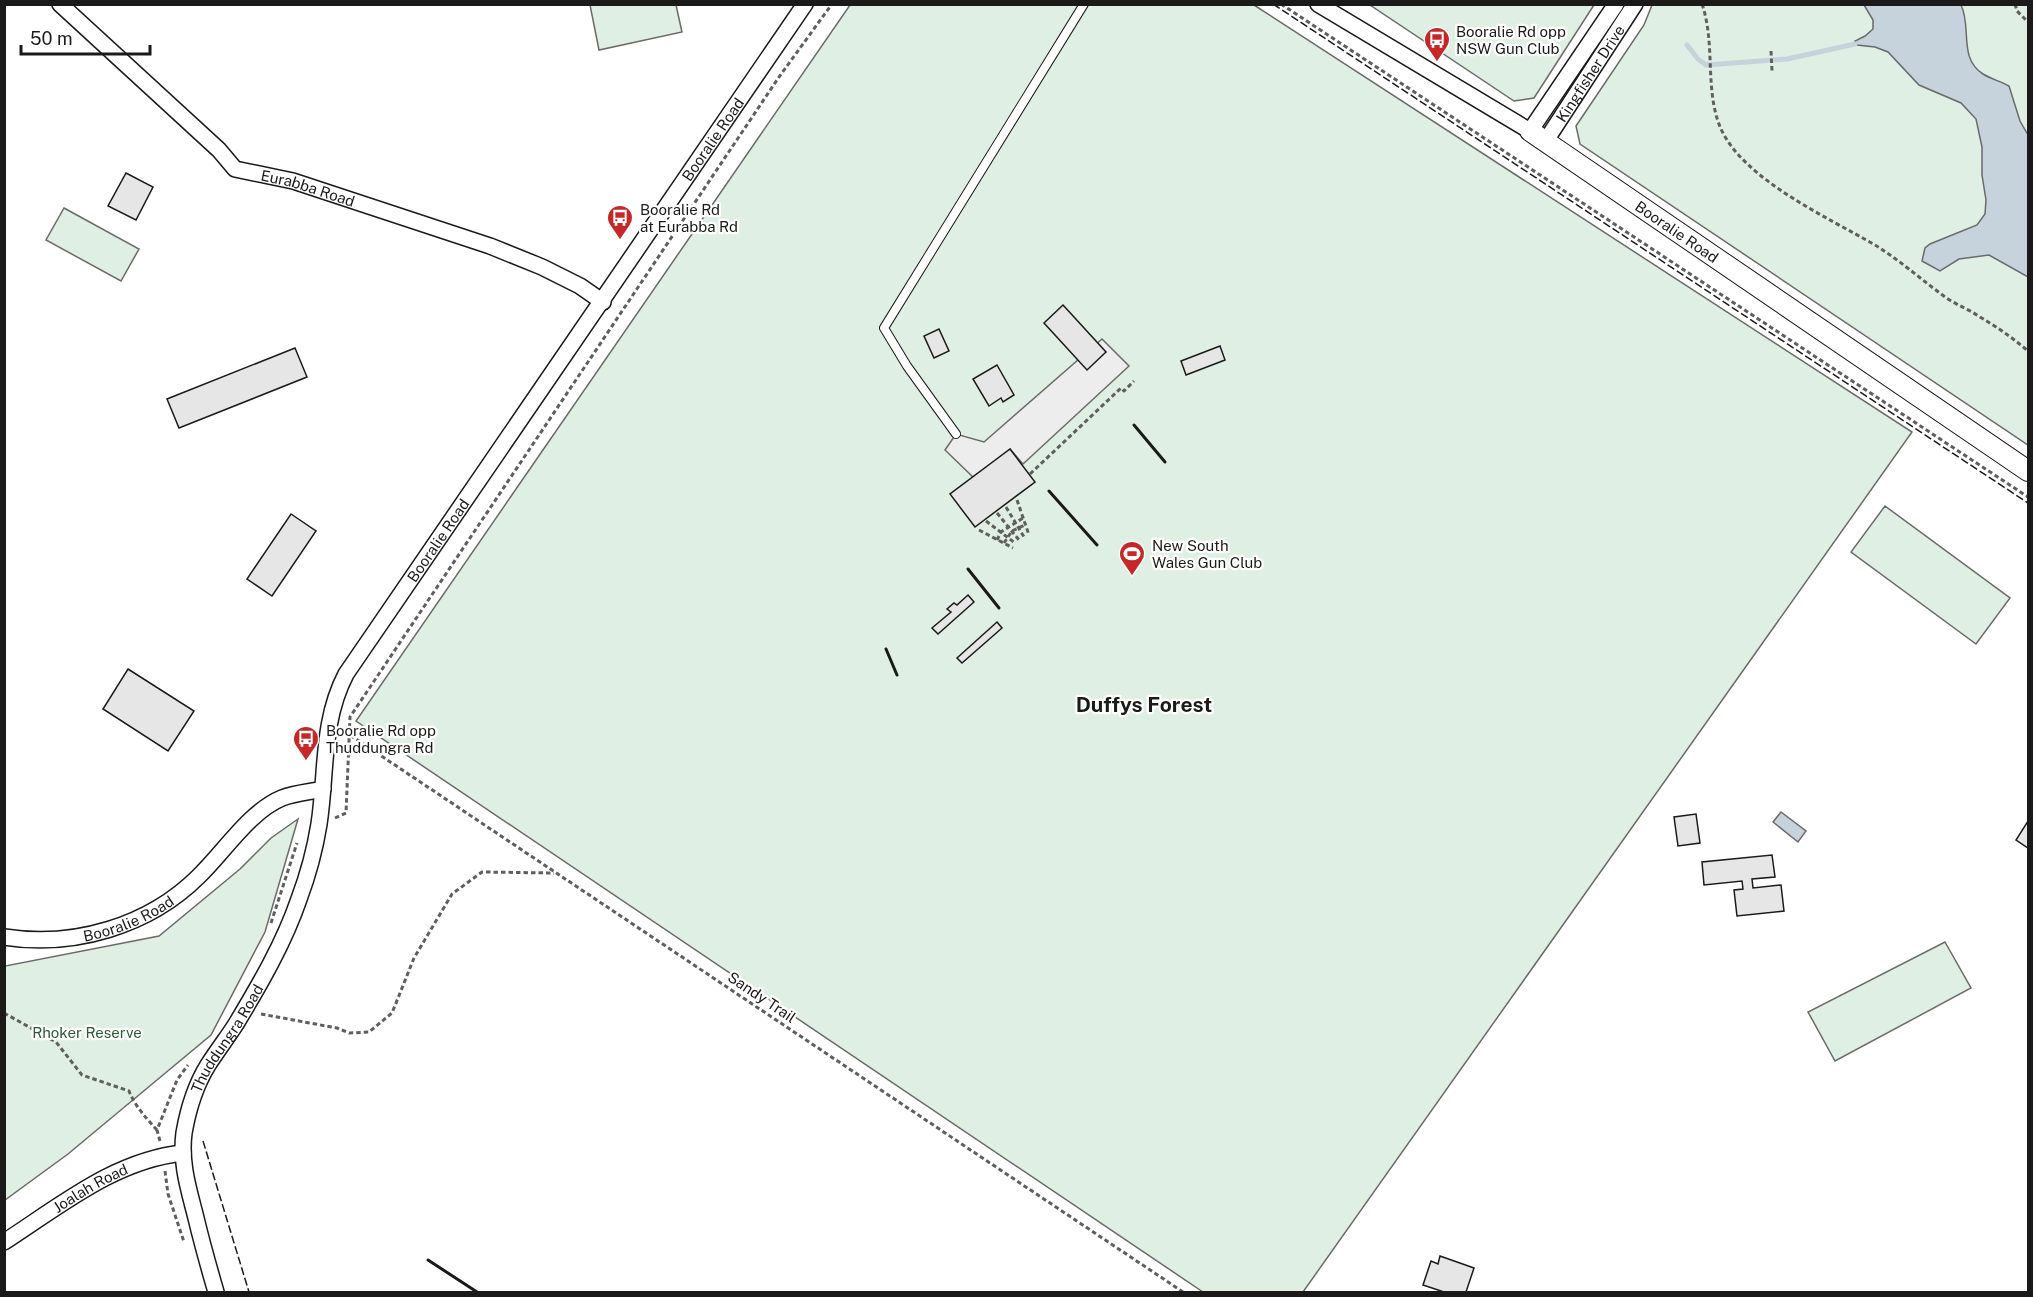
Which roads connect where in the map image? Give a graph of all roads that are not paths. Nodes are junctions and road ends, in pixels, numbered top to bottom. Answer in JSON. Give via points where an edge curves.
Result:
{"nodes":[{"id":1,"x":60,"y":4,"type":"edge"},
{"id":2,"x":805,"y":4,"type":"edge"},
{"id":3,"x":1084,"y":4,"type":"edge"},
{"id":4,"x":1318,"y":4,"type":"edge"},
{"id":5,"x":1617,"y":4,"type":"edge"},
{"id":6,"x":1635,"y":4,"type":"edge"},
{"id":7,"x":1538,"y":136,"type":"junction"},
{"id":8,"x":603,"y":302,"type":"junction"},
{"id":9,"x":956,"y":434,"type":"dead end"},
{"id":10,"x":2028,"y":471,"type":"edge"},
{"id":11,"x":323,"y":789,"type":"junction"},
{"id":12,"x":4,"y":937,"type":"edge"},
{"id":13,"x":183,"y":1153,"type":"junction"},
{"id":14,"x":4,"y":1242,"type":"edge"},
{"id":15,"x":216,"y":1293,"type":"edge"}],
"edges":[{"from":1,"to":8,"type":"street","name":"Eurabba Road","via":[[219,150],[235,170],[293,181],[490,246],[542,267]]},
{"from":2,"to":8,"type":"street","name":"Booralie Road"},
{"from":3,"to":9,"type":"lane","via":[[884,328]]},
{"from":4,"to":7,"type":"street","name":"Booralie Road"},
{"from":5,"to":7,"type":"street","name":"Kingfisher Drive"},
{"from":6,"to":7,"type":"street","name":"Kingfisher Drive"},
{"from":7,"to":10,"type":"street","name":"Booralie Road"},
{"from":8,"to":11,"type":"street","name":"Booralie Road","via":[[346,674],[329,719]]},
{"from":11,"to":12,"type":"street","name":"Booralie Road","via":[[272,803],[185,890],[134,921],[78,938]]},
{"from":11,"to":13,"type":"street","name":"Thuddungra Road","via":[[314,848],[291,922],[261,982],[197,1086]]},
{"from":13,"to":14,"type":"street","name":"Joalah Road","via":[[164,1155],[113,1173]]},
{"from":13,"to":15,"type":"street","name":"Thuddungra Road","via":[[189,1193]]}]}
